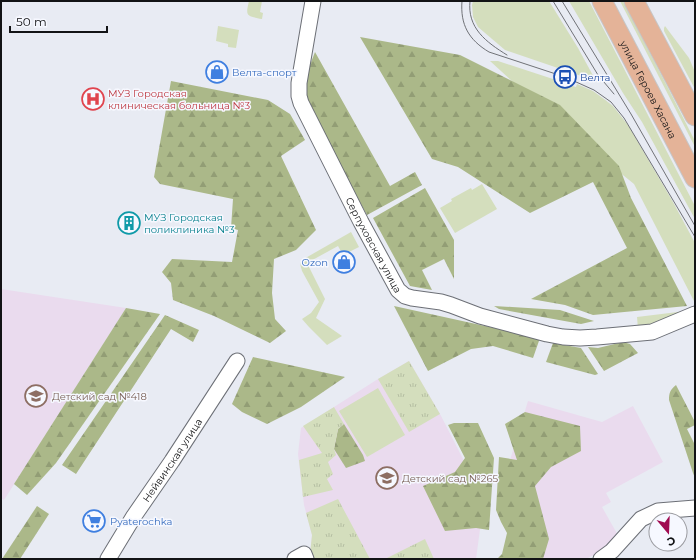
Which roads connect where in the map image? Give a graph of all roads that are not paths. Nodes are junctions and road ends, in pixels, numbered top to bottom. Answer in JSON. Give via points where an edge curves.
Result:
{"nodes":[{"id":1,"x":313,"y":1,"type":"edge"},
{"id":2,"x":602,"y":1,"type":"edge"},
{"id":3,"x":634,"y":1,"type":"edge"},
{"id":4,"x":695,"y":116,"type":"edge"},
{"id":5,"x":695,"y":178,"type":"edge"},
{"id":6,"x":695,"y":314,"type":"edge"},
{"id":7,"x":237,"y":361,"type":"dead end"},
{"id":8,"x":695,"y":508,"type":"edge"},
{"id":9,"x":108,"y":559,"type":"edge"},
{"id":10,"x":295,"y":559,"type":"edge"},
{"id":11,"x":306,"y":559,"type":"edge"},
{"id":12,"x":601,"y":559,"type":"edge"}],
"edges":[{"from":1,"to":6,"type":"street","name":"Серпуховская улица","via":[[299,83],[300,103],[401,293],[563,337],[652,332]]},
{"from":2,"to":5,"type":"main road","name":"улица Героев Хасана"},
{"from":3,"to":4,"type":"main road"},
{"from":7,"to":9,"type":"street","name":"Нейвинская улица"},
{"from":8,"to":12,"type":"street","via":[[658,511],[641,519],[612,551]]},
{"from":10,"to":11,"type":"street","via":[[304,554]]}]}
